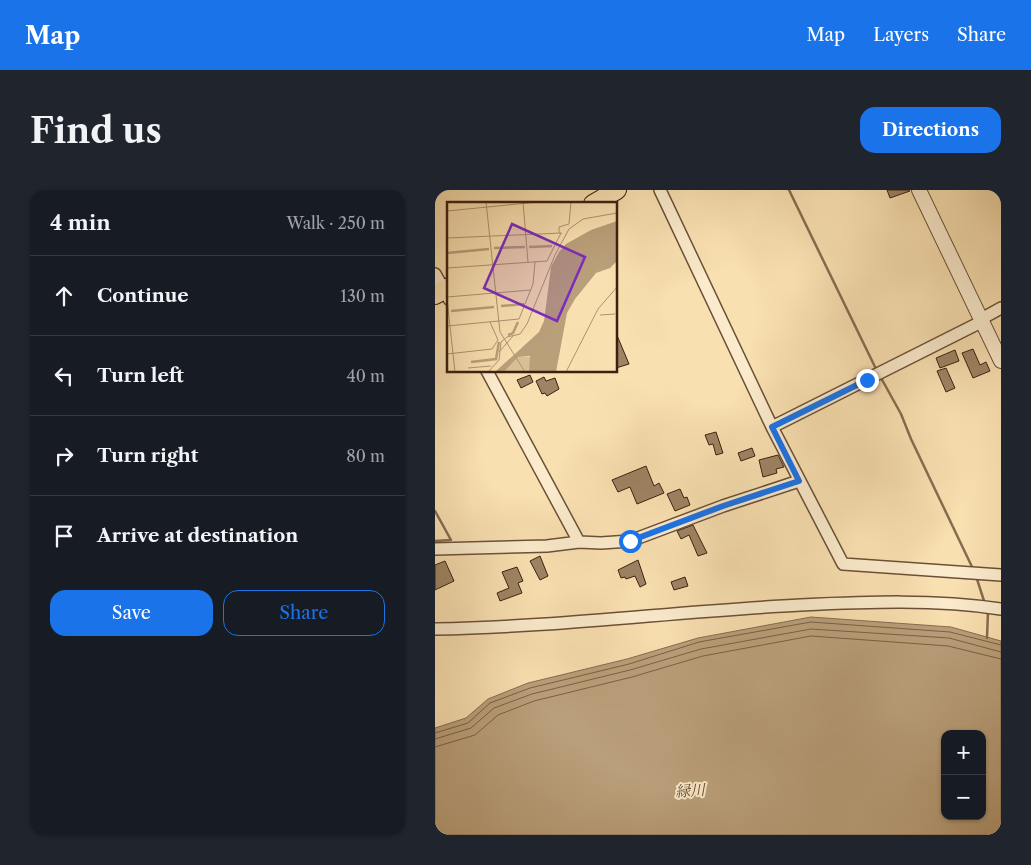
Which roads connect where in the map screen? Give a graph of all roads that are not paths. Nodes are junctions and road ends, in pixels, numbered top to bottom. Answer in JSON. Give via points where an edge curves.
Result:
{"nodes":[{"id":1,"x":617,"y":190,"type":"edge"},
{"id":2,"x":660,"y":190,"type":"edge"},
{"id":3,"x":919,"y":190,"type":"edge"},
{"id":4,"x":596,"y":202,"type":"edge"},
{"id":5,"x":1001,"y":308,"type":"edge"},
{"id":6,"x":981,"y":322,"type":"junction"},
{"id":7,"x":1001,"y":361,"type":"edge"},
{"id":8,"x":488,"y":372,"type":"edge"},
{"id":9,"x":772,"y":427,"type":"junction"},
{"id":10,"x":799,"y":481,"type":"junction"},
{"id":11,"x":579,"y":542,"type":"junction"},
{"id":12,"x":435,"y":549,"type":"edge"},
{"id":13,"x":1001,"y":575,"type":"edge"},
{"id":14,"x":1001,"y":609,"type":"edge"},
{"id":15,"x":435,"y":629,"type":"edge"}],
"edges":[{"from":1,"to":4,"type":"highway"},
{"from":2,"to":9,"type":"street"},
{"from":3,"to":6,"type":"street"},
{"from":5,"to":6,"type":"street"},
{"from":6,"to":7,"type":"street"},
{"from":6,"to":9,"type":"street"},
{"from":8,"to":11,"type":"street"},
{"from":9,"to":10,"type":"street"},
{"from":10,"to":11,"type":"street","via":[[630,541]]},
{"from":10,"to":13,"type":"street","via":[[843,564]]},
{"from":11,"to":12,"type":"street"},
{"from":14,"to":15,"type":"street","via":[[958,604],[854,602]]}]}
